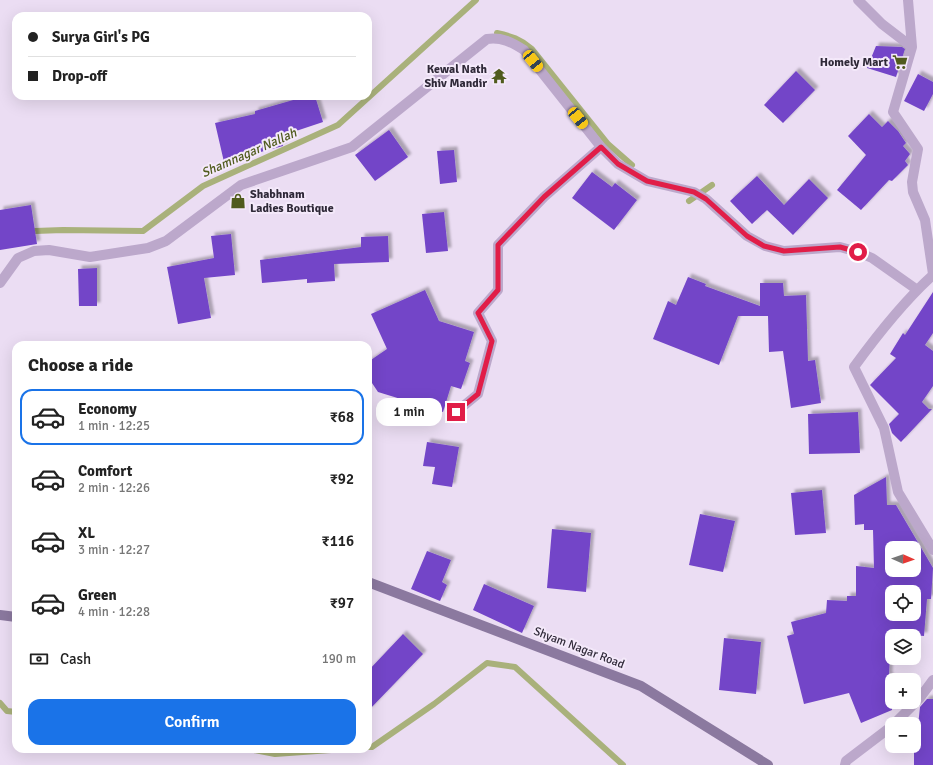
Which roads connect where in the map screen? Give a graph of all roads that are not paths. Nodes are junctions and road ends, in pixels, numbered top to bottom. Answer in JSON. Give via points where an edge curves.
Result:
{"nodes":[{"id":1,"x":858,"y":0,"type":"edge"},
{"id":2,"x":908,"y":0,"type":"edge"},
{"id":3,"x":912,"y":47,"type":"junction"},
{"id":4,"x":601,"y":147,"type":"junction"},
{"id":5,"x":933,"y":274,"type":"edge"},
{"id":6,"x":0,"y":283,"type":"edge"},
{"id":7,"x":916,"y":290,"type":"junction"},
{"id":8,"x":456,"y":412,"type":"dead end"},
{"id":9,"x":933,"y":550,"type":"edge"},
{"id":10,"x":372,"y":584,"type":"edge"},
{"id":11,"x":0,"y":615,"type":"edge"},
{"id":12,"x":12,"y":616,"type":"edge"},
{"id":13,"x":933,"y":680,"type":"edge"},
{"id":14,"x":901,"y":717,"type":"edge"},
{"id":15,"x":885,"y":731,"type":"edge"},
{"id":16,"x":768,"y":765,"type":"edge"},
{"id":17,"x":845,"y":765,"type":"edge"}],
"edges":[{"from":1,"to":3,"type":"street","via":[[882,24]]},
{"from":2,"to":3,"type":"street"},
{"from":3,"to":5,"type":"street","via":[[893,112],[918,149],[912,182],[913,192],[925,220]]},
{"from":4,"to":6,"type":"street","via":[[524,50],[499,38],[487,39],[352,147],[241,185],[166,241],[148,248],[90,257],[49,250],[34,251],[18,258]]},
{"from":4,"to":7,"type":"street","via":[[618,164],[647,181],[694,192],[706,199],[747,236],[764,246],[784,251],[840,247],[858,252],[872,258]]},
{"from":4,"to":8,"type":"street","via":[[544,197],[498,245],[498,290],[478,313],[492,341],[478,394]]},
{"from":5,"to":7,"type":"street"},
{"from":7,"to":9,"type":"street","via":[[854,367],[884,428],[898,492]]},
{"from":10,"to":16,"type":"street","name":"Shyam Nagar Road","via":[[641,686]]},
{"from":11,"to":12,"type":"street"},
{"from":13,"to":14,"type":"street"},
{"from":15,"to":17,"type":"street","via":[[846,761]]}]}
